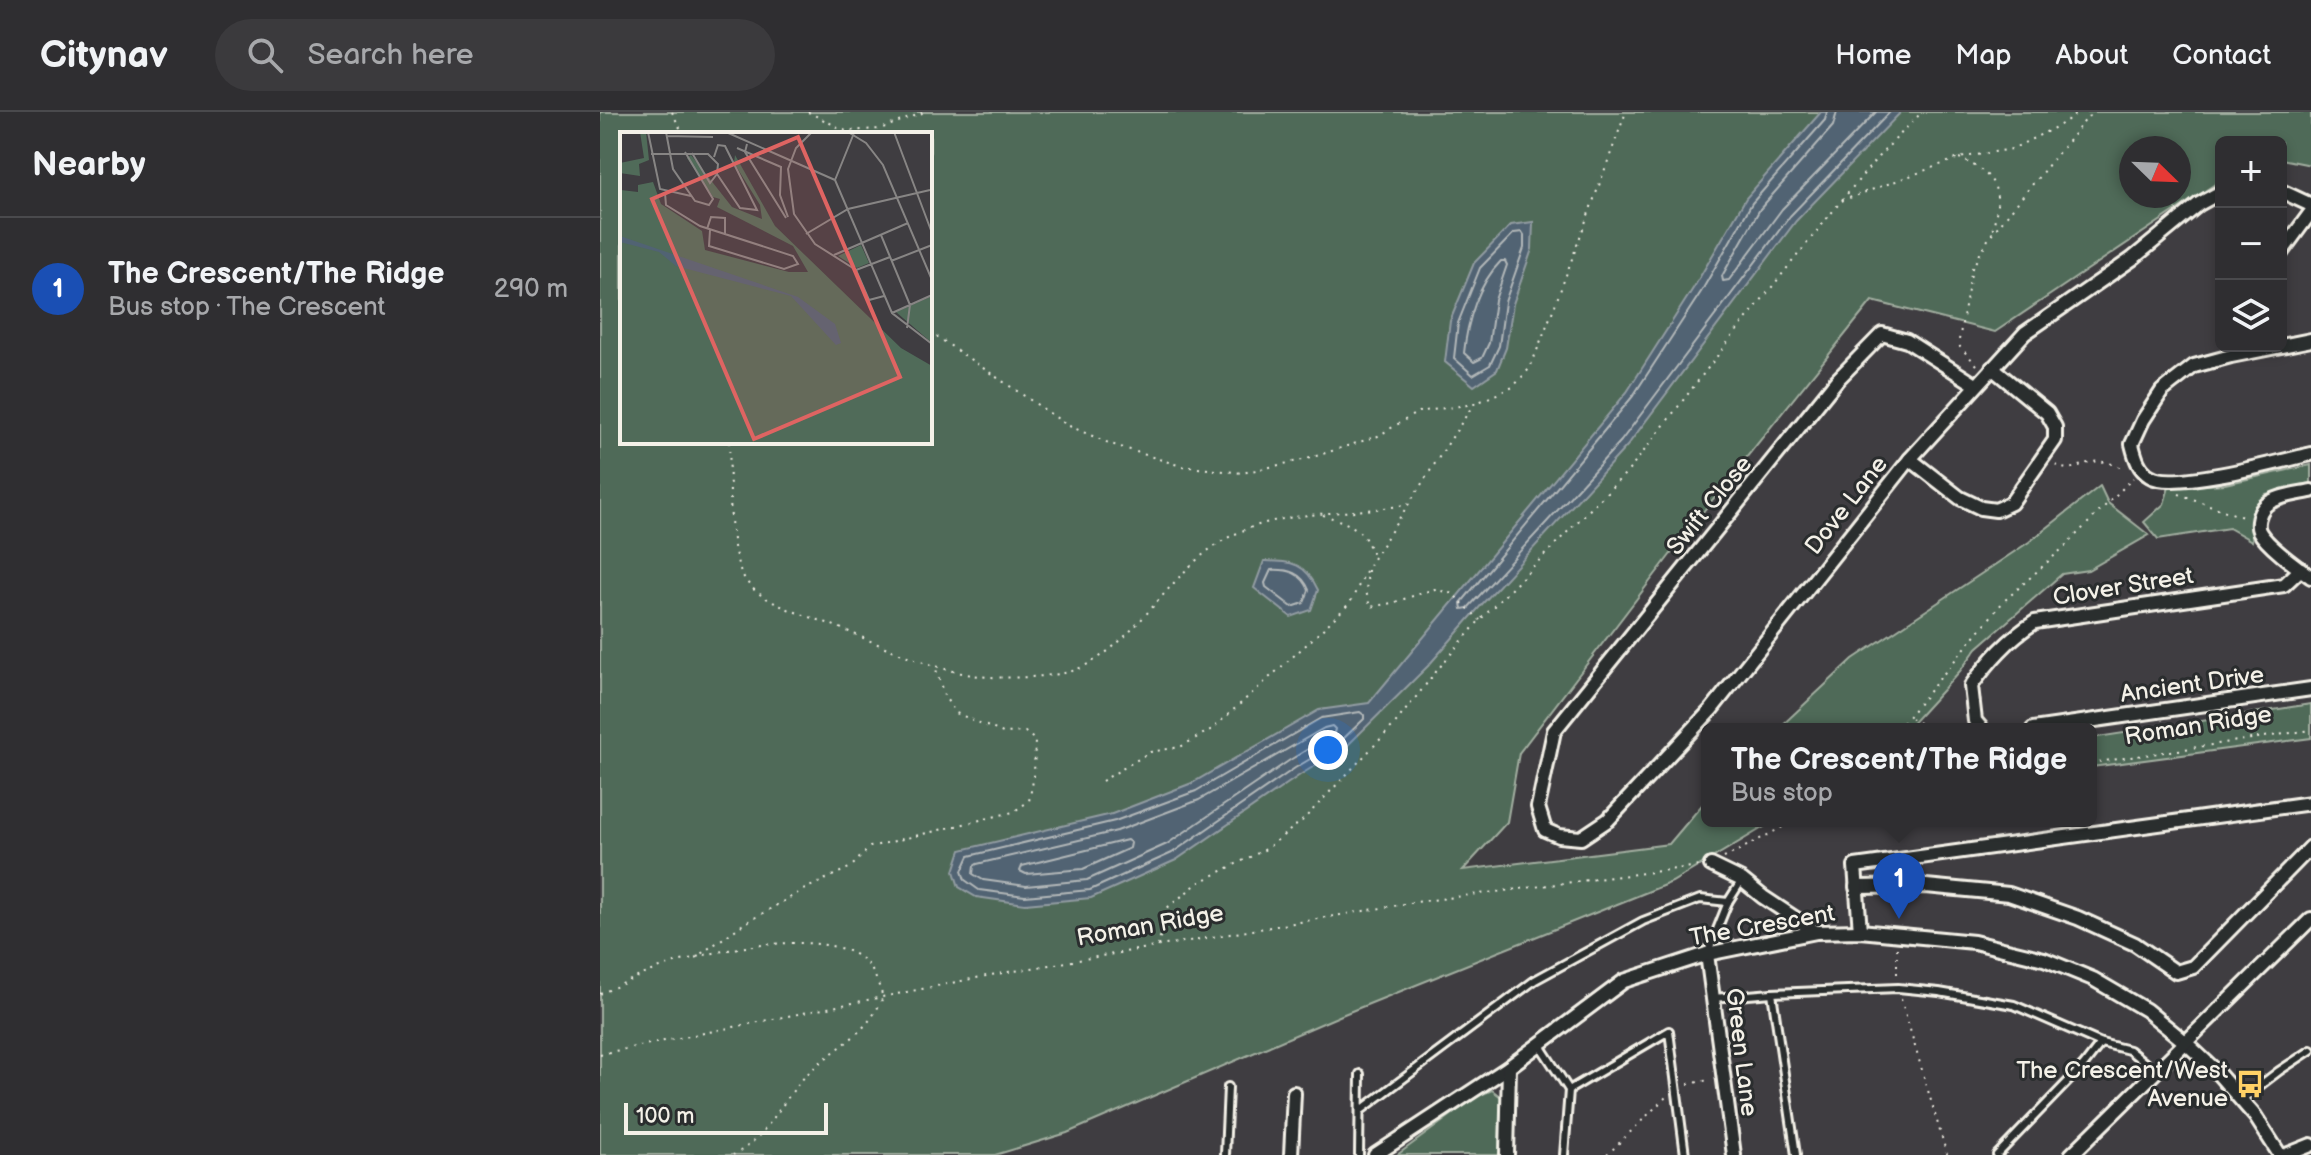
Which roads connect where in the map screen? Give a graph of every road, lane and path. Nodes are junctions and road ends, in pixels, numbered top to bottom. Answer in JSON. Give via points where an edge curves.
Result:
{"nodes":[{"id":1,"x":672,"y":112,"type":"edge"},
{"id":2,"x":808,"y":112,"type":"edge"},
{"id":3,"x":925,"y":112,"type":"edge"},
{"id":4,"x":1626,"y":112,"type":"edge"},
{"id":5,"x":1922,"y":112,"type":"edge"},
{"id":6,"x":2079,"y":112,"type":"edge"},
{"id":7,"x":2092,"y":112,"type":"edge"},
{"id":8,"x":682,"y":132,"type":"edge"},
{"id":9,"x":1959,"y":158,"type":"junction"},
{"id":10,"x":2287,"y":194,"type":"edge"},
{"id":11,"x":2215,"y":195,"type":"edge"},
{"id":12,"x":1841,"y":201,"type":"junction"},
{"id":13,"x":2311,"y":205,"type":"edge"},
{"id":14,"x":2311,"y":212,"type":"edge"},
{"id":15,"x":1990,"y":236,"type":"junction"},
{"id":16,"x":2287,"y":245,"type":"edge"},
{"id":17,"x":932,"y":333,"type":"edge"},
{"id":18,"x":2311,"y":340,"type":"edge"},
{"id":19,"x":2287,"y":343,"type":"edge"},
{"id":20,"x":2229,"y":352,"type":"edge"},
{"id":21,"x":1990,"y":371,"type":"junction"},
{"id":22,"x":1976,"y":385,"type":"junction"},
{"id":23,"x":1474,"y":404,"type":"junction"},
{"id":24,"x":729,"y":444,"type":"edge"},
{"id":25,"x":2311,"y":454,"type":"edge"},
{"id":26,"x":1910,"y":459,"type":"junction"},
{"id":27,"x":2109,"y":462,"type":"dead end"},
{"id":28,"x":2063,"y":470,"type":"dead end"},
{"id":29,"x":2137,"y":474,"type":"dead end"},
{"id":30,"x":2311,"y":491,"type":"edge"},
{"id":31,"x":2179,"y":494,"type":"dead end"},
{"id":32,"x":1409,"y":504,"type":"junction"},
{"id":33,"x":1320,"y":514,"type":"junction"},
{"id":34,"x":2258,"y":520,"type":"junction"},
{"id":35,"x":1374,"y":558,"type":"junction"},
{"id":36,"x":1369,"y":565,"type":"junction"},
{"id":37,"x":2306,"y":573,"type":"edge"},
{"id":38,"x":1480,"y":620,"type":"junction"},
{"id":39,"x":934,"y":665,"type":"junction"},
{"id":40,"x":2311,"y":689,"type":"edge"},
{"id":41,"x":1908,"y":716,"type":"junction"},
{"id":42,"x":1903,"y":723,"type":"edge"},
{"id":43,"x":1920,"y":723,"type":"edge"},
{"id":44,"x":1977,"y":723,"type":"edge"},
{"id":45,"x":2075,"y":723,"type":"edge"},
{"id":46,"x":2311,"y":730,"type":"edge"},
{"id":47,"x":2097,"y":762,"type":"edge"},
{"id":48,"x":1102,"y":781,"type":"dead end"},
{"id":49,"x":2311,"y":803,"type":"edge"},
{"id":50,"x":1538,"y":807,"type":"joint"},
{"id":51,"x":1783,"y":827,"type":"edge"},
{"id":52,"x":2311,"y":847,"type":"edge"},
{"id":53,"x":1711,"y":865,"type":"junction"},
{"id":54,"x":1742,"y":880,"type":"junction"},
{"id":55,"x":1856,"y":887,"type":"junction"},
{"id":56,"x":1728,"y":902,"type":"junction"},
{"id":57,"x":2311,"y":919,"type":"edge"},
{"id":58,"x":1860,"y":931,"type":"junction"},
{"id":59,"x":1816,"y":932,"type":"junction"},
{"id":60,"x":1896,"y":934,"type":"junction"},
{"id":61,"x":1158,"y":946,"type":"junction"},
{"id":62,"x":1707,"y":954,"type":"junction"},
{"id":63,"x":695,"y":958,"type":"junction"},
{"id":64,"x":1898,"y":988,"type":"junction"},
{"id":65,"x":1772,"y":993,"type":"junction"},
{"id":66,"x":600,"y":994,"type":"edge"},
{"id":67,"x":883,"y":997,"type":"junction"},
{"id":68,"x":1713,"y":998,"type":"junction"},
{"id":69,"x":2185,"y":1042,"type":"junction"},
{"id":70,"x":2101,"y":1043,"type":"junction"},
{"id":71,"x":1539,"y":1044,"type":"junction"},
{"id":72,"x":2311,"y":1050,"type":"edge"},
{"id":73,"x":600,"y":1054,"type":"edge"},
{"id":74,"x":1509,"y":1067,"type":"junction"},
{"id":75,"x":2155,"y":1071,"type":"junction"},
{"id":76,"x":1360,"y":1074,"type":"dead end"},
{"id":77,"x":1723,"y":1076,"type":"junction"},
{"id":78,"x":1228,"y":1087,"type":"dead end"},
{"id":79,"x":1676,"y":1087,"type":"junction"},
{"id":80,"x":1569,"y":1090,"type":"junction"},
{"id":81,"x":1294,"y":1093,"type":"dead end"},
{"id":82,"x":2241,"y":1100,"type":"junction"},
{"id":83,"x":1360,"y":1111,"type":"junction"},
{"id":84,"x":2311,"y":1145,"type":"edge"},
{"id":85,"x":733,"y":1155,"type":"edge"},
{"id":86,"x":1225,"y":1155,"type":"edge"},
{"id":87,"x":1291,"y":1155,"type":"edge"},
{"id":88,"x":1359,"y":1155,"type":"edge"},
{"id":89,"x":1375,"y":1155,"type":"edge"},
{"id":90,"x":1507,"y":1155,"type":"edge"},
{"id":91,"x":1564,"y":1155,"type":"edge"},
{"id":92,"x":1607,"y":1155,"type":"edge"},
{"id":93,"x":1685,"y":1155,"type":"edge"},
{"id":94,"x":1734,"y":1155,"type":"edge"},
{"id":95,"x":1796,"y":1155,"type":"edge"},
{"id":96,"x":1947,"y":1155,"type":"edge"},
{"id":97,"x":1997,"y":1155,"type":"edge"},
{"id":98,"x":2071,"y":1155,"type":"edge"},
{"id":99,"x":2280,"y":1155,"type":"edge"},
{"id":100,"x":2286,"y":1155,"type":"edge"}],
"edges":[{"from":1,"to":8,"type":"path"},
{"from":2,"to":3,"type":"path","via":[[846,131],[880,129]]},
{"from":4,"to":23,"type":"path","via":[[1530,368],[1513,387]]},
{"from":5,"to":12,"type":"path"},
{"from":6,"to":9,"type":"path","via":[[2012,149]]},
{"from":7,"to":15,"type":"path"},
{"from":9,"to":12,"type":"path"},
{"from":9,"to":15,"type":"path","via":[[1980,167],[1993,181],[1999,205]]},
{"from":10,"to":13,"type":"street"},
{"from":11,"to":21,"type":"street","name":"Dove Lane","via":[[2025,333]]},
{"from":12,"to":38,"type":"path","via":[[1631,468]]},
{"from":14,"to":16,"type":"street"},
{"from":15,"to":21,"type":"path","via":[[1972,268],[1959,340],[1967,356]]},
{"from":17,"to":23,"type":"path","via":[[1067,425],[1181,466],[1242,473],[1268,468],[1378,436],[1418,412]]},
{"from":18,"to":19,"type":"street"},
{"from":20,"to":25,"type":"street","via":[[2194,366],[2162,391],[2132,444],[2137,463],[2161,480],[2200,478]]},
{"from":21,"to":22,"type":"street","name":"Dove Lane"},
{"from":21,"to":26,"type":"street","via":[[2047,413],[2055,427],[2055,440],[2011,503],[1996,510],[1981,508]]},
{"from":22,"to":26,"type":"street","name":"Dove Lane"},
{"from":22,"to":50,"type":"street","name":"Swift Close","via":[[1907,341],[1882,334],[1837,380],[1554,731]]},
{"from":23,"to":32,"type":"path"},
{"from":24,"to":39,"type":"path","via":[[734,544],[747,583],[764,597]]},
{"from":26,"to":50,"type":"street","name":"Dove Lane","via":[[1711,710],[1608,820],[1581,838],[1559,836],[1545,830]]},
{"from":27,"to":28,"type":"path"},
{"from":29,"to":41,"type":"path","via":[[2003,602]]},
{"from":30,"to":34,"type":"street","via":[[2265,506]]},
{"from":31,"to":34,"type":"path"},
{"from":32,"to":33,"type":"path"},
{"from":32,"to":35,"type":"path"},
{"from":33,"to":35,"type":"path","via":[[1358,528]]},
{"from":33,"to":39,"type":"path","via":[[1265,522],[1205,552],[1116,643],[1075,670],[978,676]]},
{"from":34,"to":37,"type":"street","via":[[2258,529],[2269,542]]},
{"from":35,"to":36,"type":"path"},
{"from":36,"to":38,"type":"path","via":[[1370,607],[1434,589],[1453,594]]},
{"from":36,"to":48,"type":"path","via":[[1350,603],[1212,729],[1180,747],[1150,752]]},
{"from":37,"to":44,"type":"street","name":"Clover Street","via":[[2284,585],[2035,622],[1990,659],[1971,686]]},
{"from":38,"to":61,"type":"path","via":[[1393,726],[1303,820],[1266,849],[1198,883],[1167,908]]},
{"from":39,"to":63,"type":"path","via":[[956,713],[1003,733],[1025,732],[1035,740],[1029,801],[1013,812],[870,847],[851,867],[742,925]]},
{"from":40,"to":45,"type":"street","name":"Ancient Drive"},
{"from":41,"to":42,"type":"path"},
{"from":41,"to":43,"type":"path"},
{"from":46,"to":47,"type":"path","name":"Roman Ridge"},
{"from":49,"to":55,"type":"street","via":[[1855,866]]},
{"from":51,"to":53,"type":"path","name":"Roman Ridge"},
{"from":52,"to":55,"type":"street","via":[[2193,967],[2176,972],[2135,944],[2009,894],[1926,886]]},
{"from":53,"to":54,"type":"street"},
{"from":53,"to":61,"type":"path","name":"Roman Ridge","via":[[1416,902]]},
{"from":54,"to":56,"type":"lane"},
{"from":54,"to":59,"type":"street"},
{"from":55,"to":58,"type":"street"},
{"from":56,"to":62,"type":"lane"},
{"from":56,"to":83,"type":"lane","via":[[1700,899],[1643,921],[1535,980]]},
{"from":57,"to":69,"type":"street"},
{"from":58,"to":59,"type":"street","name":"The Crescent"},
{"from":58,"to":60,"type":"street","name":"The Crescent"},
{"from":59,"to":62,"type":"street","name":"The Crescent"},
{"from":60,"to":64,"type":"path"},
{"from":60,"to":69,"type":"street","name":"The Crescent","via":[[1974,942],[2044,959],[2093,979],[2146,1010]]},
{"from":61,"to":67,"type":"path","name":"Roman Ridge"},
{"from":62,"to":68,"type":"street","name":"Green Lane"},
{"from":62,"to":71,"type":"street","name":"The Crescent","via":[[1624,981]]},
{"from":63,"to":66,"type":"path"},
{"from":63,"to":67,"type":"path","via":[[764,945],[840,946],[874,973]]},
{"from":64,"to":65,"type":"lane"},
{"from":64,"to":70,"type":"lane","via":[[2014,1005]]},
{"from":64,"to":96,"type":"path"},
{"from":65,"to":68,"type":"lane"},
{"from":65,"to":95,"type":"lane"},
{"from":67,"to":73,"type":"path","name":"Roman Ridge"},
{"from":67,"to":85,"type":"path","via":[[866,1026],[802,1080],[768,1127]]},
{"from":68,"to":77,"type":"street","name":"Green Lane"},
{"from":69,"to":75,"type":"street"},
{"from":69,"to":82,"type":"street","name":"The Crescent"},
{"from":70,"to":75,"type":"lane","via":[[2129,1050]]},
{"from":70,"to":97,"type":"lane"},
{"from":71,"to":74,"type":"street","name":"The Crescent"},
{"from":71,"to":80,"type":"lane"},
{"from":72,"to":82,"type":"lane"},
{"from":74,"to":89,"type":"street","name":"The Crescent"},
{"from":74,"to":90,"type":"street"},
{"from":75,"to":98,"type":"street"},
{"from":76,"to":83,"type":"lane"},
{"from":77,"to":79,"type":"path"},
{"from":77,"to":94,"type":"street","name":"Green Lane"},
{"from":78,"to":86,"type":"lane"},
{"from":79,"to":80,"type":"lane","via":[[1669,1031]]},
{"from":79,"to":92,"type":"path"},
{"from":79,"to":93,"type":"lane"},
{"from":80,"to":91,"type":"lane"},
{"from":81,"to":87,"type":"street"},
{"from":82,"to":99,"type":"street","name":"The Crescent"},
{"from":83,"to":88,"type":"lane"},
{"from":84,"to":100,"type":"street"}]}
